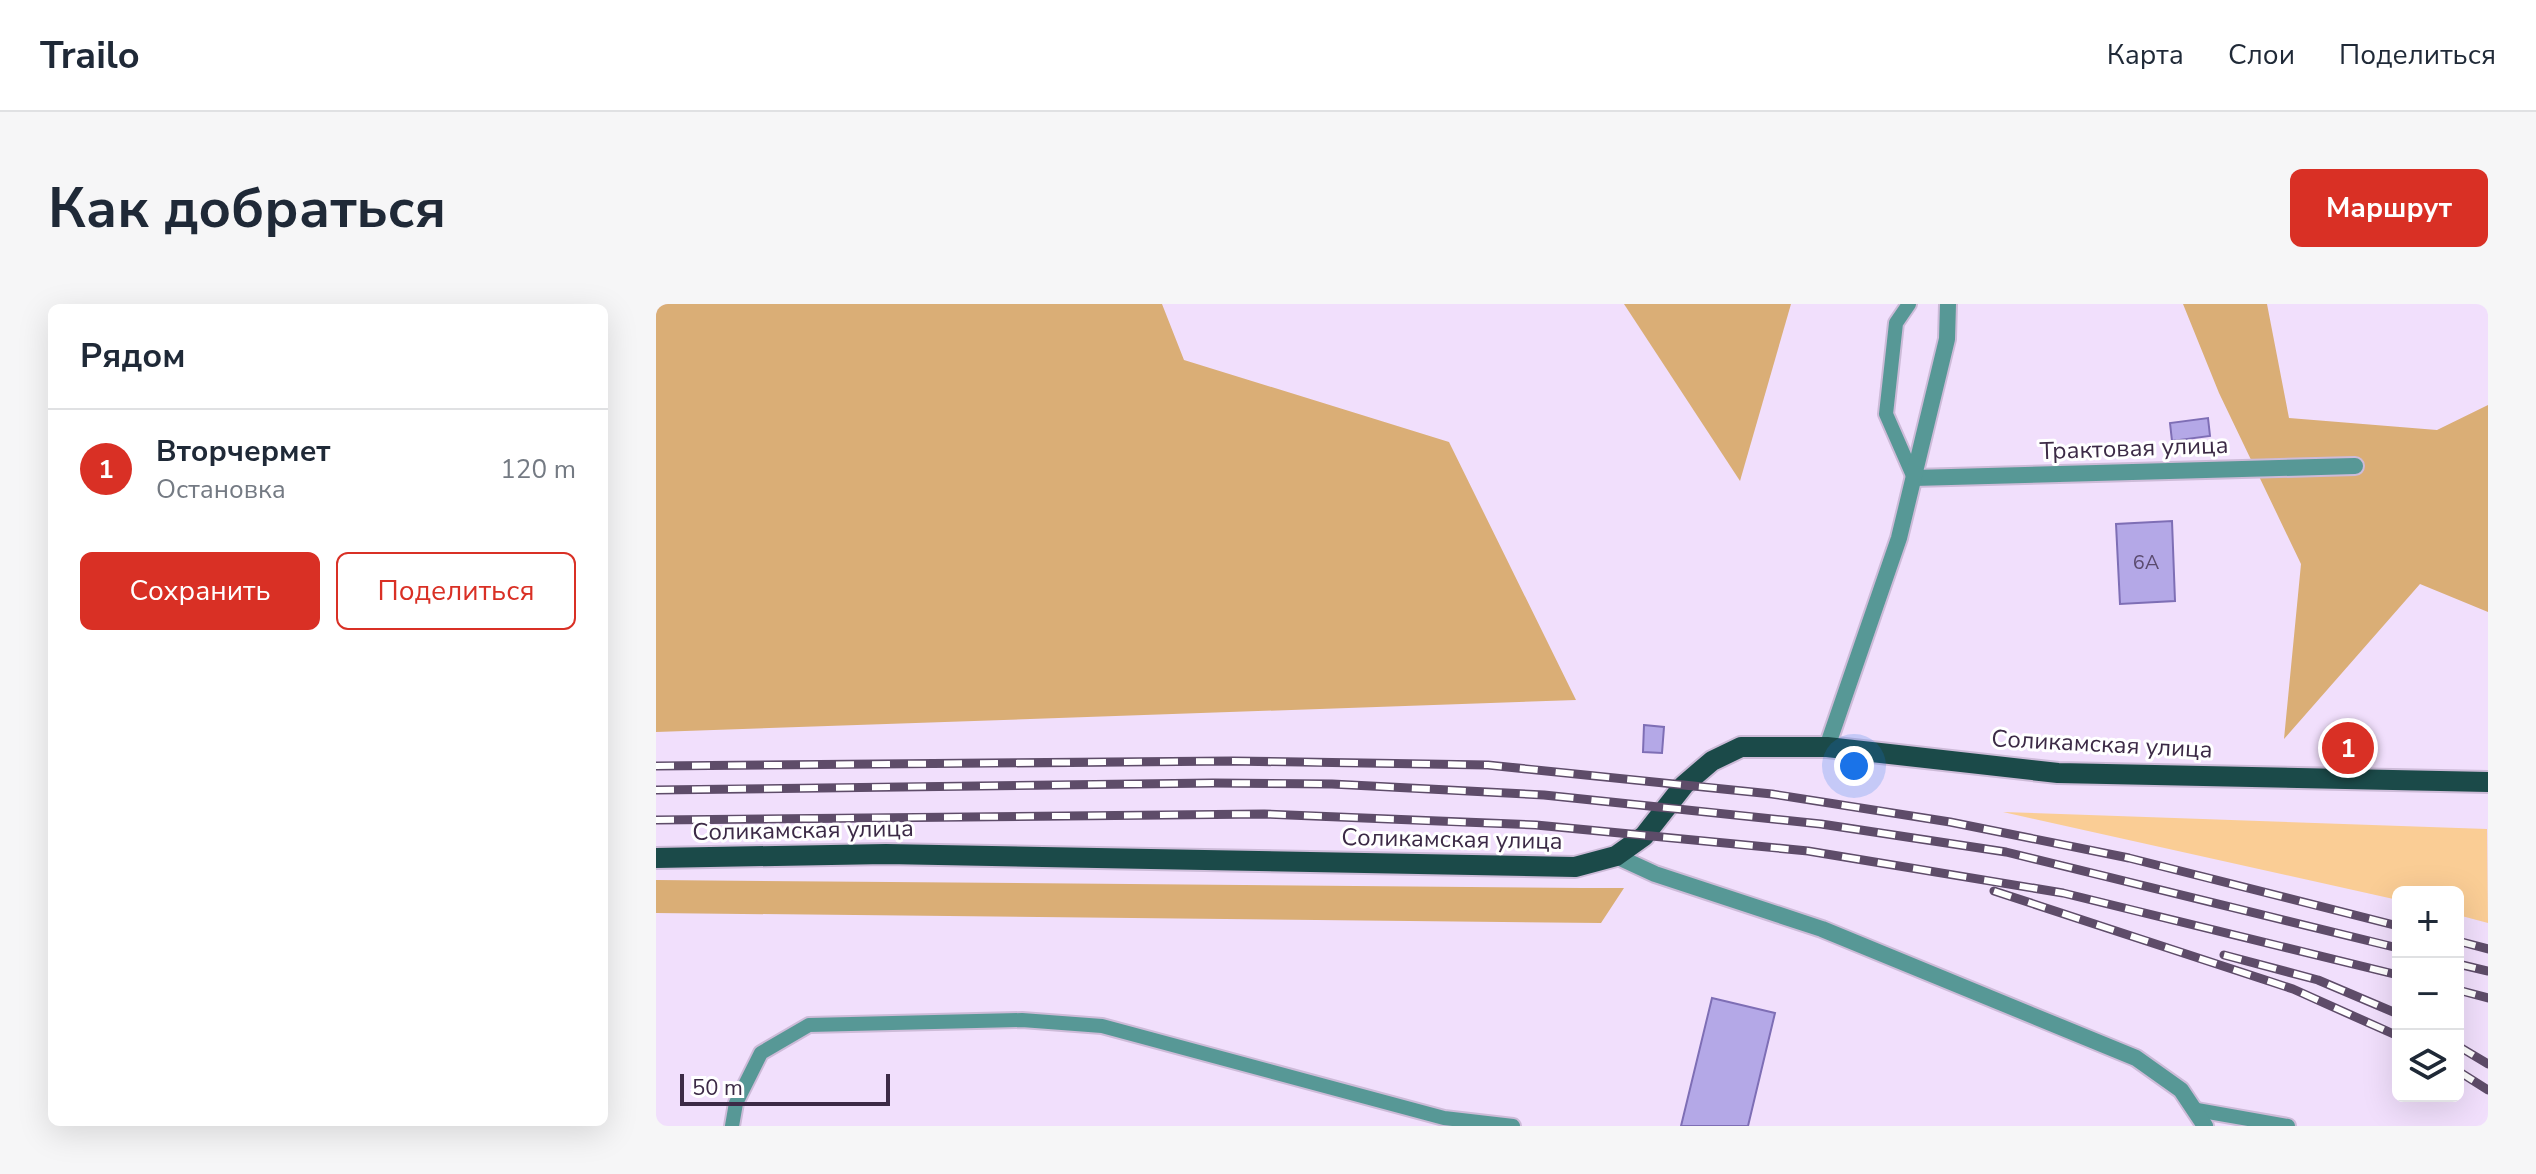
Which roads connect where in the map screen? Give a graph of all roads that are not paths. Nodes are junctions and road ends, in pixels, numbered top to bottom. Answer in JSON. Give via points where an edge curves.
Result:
{"nodes":[{"id":1,"x":1909,"y":304,"type":"edge"},
{"id":2,"x":1948,"y":304,"type":"edge"},
{"id":3,"x":2355,"y":466,"type":"dead end"},
{"id":4,"x":1914,"y":478,"type":"junction"},
{"id":5,"x":1827,"y":747,"type":"junction"},
{"id":6,"x":2488,"y":782,"type":"edge"},
{"id":7,"x":1616,"y":856,"type":"junction"},
{"id":8,"x":656,"y":858,"type":"edge"},
{"id":9,"x":2197,"y":1110,"type":"junction"},
{"id":10,"x":732,"y":1126,"type":"edge"},
{"id":11,"x":1513,"y":1126,"type":"edge"},
{"id":12,"x":2205,"y":1126,"type":"edge"},
{"id":13,"x":2288,"y":1126,"type":"edge"}],
"edges":[{"from":1,"to":4,"type":"lane","via":[[1896,323],[1886,414]]},
{"from":2,"to":4,"type":"street","via":[[1947,339]]},
{"from":3,"to":4,"type":"street","name":"Трактовая улица"},
{"from":4,"to":5,"type":"street","via":[[1899,538]]},
{"from":5,"to":6,"type":"main road","name":"Соликамская улица","via":[[2058,773]]},
{"from":5,"to":7,"type":"main road","name":"Соликамская улица","via":[[1741,747],[1712,761],[1684,785],[1644,836]]},
{"from":7,"to":8,"type":"main road","name":"Соликамская улица","via":[[1575,867],[886,854]]},
{"from":7,"to":9,"type":"street","via":[[1822,929],[2136,1058],[2161,1073]]},
{"from":9,"to":12,"type":"street"},
{"from":9,"to":13,"type":"lane"},
{"from":10,"to":11,"type":"lane","via":[[736,1103],[761,1053],[809,1025],[1022,1020],[1102,1026],[1444,1118]]}]}
